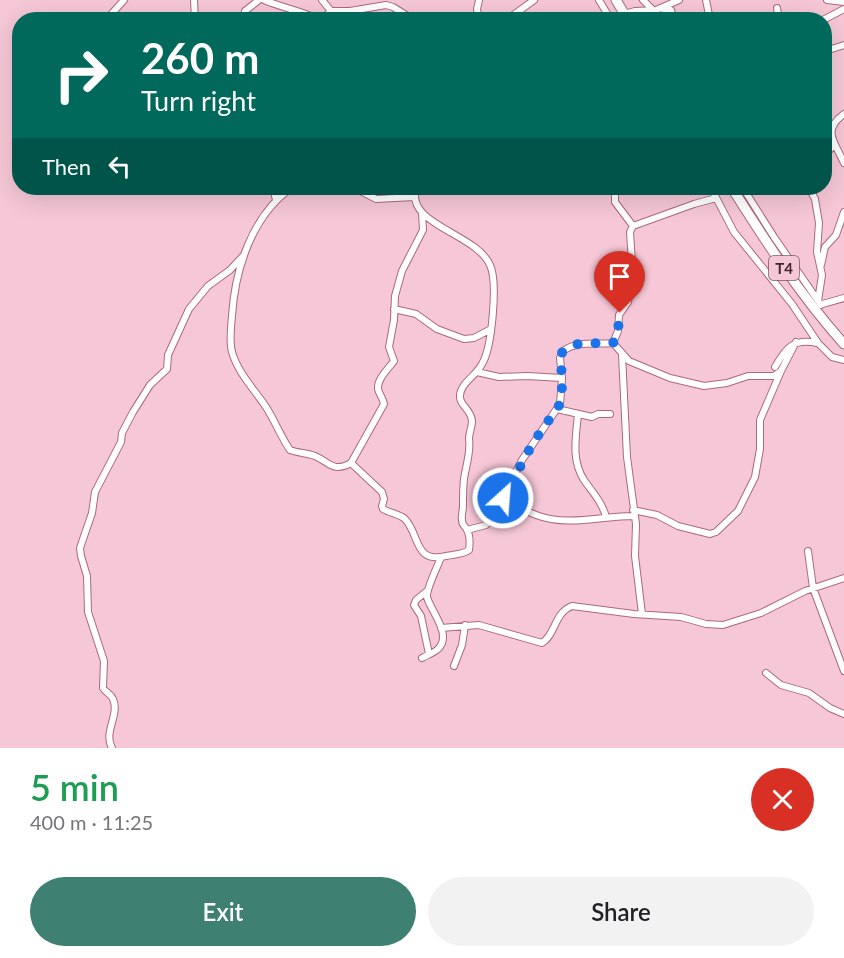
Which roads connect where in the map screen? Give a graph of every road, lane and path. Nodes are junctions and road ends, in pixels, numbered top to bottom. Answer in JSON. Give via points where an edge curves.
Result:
{"nodes":[{"id":1,"x":124,"y":0,"type":"edge"},
{"id":2,"x":259,"y":0,"type":"edge"},
{"id":3,"x":264,"y":0,"type":"edge"},
{"id":4,"x":322,"y":0,"type":"edge"},
{"id":5,"x":616,"y":0,"type":"edge"},
{"id":6,"x":643,"y":0,"type":"edge"},
{"id":7,"x":679,"y":0,"type":"edge"},
{"id":8,"x":827,"y":0,"type":"edge"},
{"id":9,"x":532,"y":1,"type":"edge"},
{"id":10,"x":844,"y":2,"type":"edge"},
{"id":11,"x":662,"y":8,"type":"junction"},
{"id":12,"x":777,"y":9,"type":"dead end"},
{"id":13,"x":654,"y":10,"type":"junction"},
{"id":14,"x":331,"y":11,"type":"joint"},
{"id":15,"x":113,"y":12,"type":"edge"},
{"id":16,"x":245,"y":12,"type":"edge"},
{"id":17,"x":304,"y":12,"type":"edge"},
{"id":18,"x":401,"y":12,"type":"edge"},
{"id":19,"x":517,"y":12,"type":"edge"},
{"id":20,"x":626,"y":12,"type":"edge"},
{"id":21,"x":644,"y":12,"type":"edge"},
{"id":22,"x":672,"y":12,"type":"edge"},
{"id":23,"x":778,"y":12,"type":"edge"},
{"id":24,"x":844,"y":114,"type":"edge"},
{"id":25,"x":834,"y":145,"type":"joint"},
{"id":26,"x":844,"y":163,"type":"edge"},
{"id":27,"x":275,"y":195,"type":"edge"},
{"id":28,"x":282,"y":195,"type":"edge"},
{"id":29,"x":368,"y":195,"type":"edge"},
{"id":30,"x":615,"y":195,"type":"edge"},
{"id":31,"x":714,"y":195,"type":"edge"},
{"id":32,"x":737,"y":195,"type":"edge"},
{"id":33,"x":747,"y":195,"type":"edge"},
{"id":34,"x":814,"y":195,"type":"edge"},
{"id":35,"x":414,"y":197,"type":"joint"},
{"id":36,"x":716,"y":198,"type":"junction"},
{"id":37,"x":276,"y":200,"type":"junction"},
{"id":38,"x":844,"y":212,"type":"edge"},
{"id":39,"x":422,"y":213,"type":"junction"},
{"id":40,"x":633,"y":226,"type":"junction"},
{"id":41,"x":243,"y":255,"type":"junction"},
{"id":42,"x":821,"y":268,"type":"junction"},
{"id":43,"x":844,"y":297,"type":"edge"},
{"id":44,"x":817,"y":304,"type":"junction"},
{"id":45,"x":394,"y":309,"type":"junction"},
{"id":46,"x":491,"y":329,"type":"junction"},
{"id":47,"x":796,"y":342,"type":"junction"},
{"id":48,"x":613,"y":343,"type":"junction"},
{"id":49,"x":818,"y":343,"type":"junction"},
{"id":50,"x":844,"y":344,"type":"edge"},
{"id":51,"x":622,"y":355,"type":"junction"},
{"id":52,"x":844,"y":360,"type":"edge"},
{"id":53,"x":775,"y":367,"type":"dead end"},
{"id":54,"x":781,"y":371,"type":"junction"},
{"id":55,"x":477,"y":372,"type":"junction"},
{"id":56,"x":562,"y":378,"type":"junction"},
{"id":57,"x":557,"y":409,"type":"junction"},
{"id":58,"x":578,"y":414,"type":"junction"},
{"id":59,"x":610,"y":414,"type":"dead end"},
{"id":60,"x":351,"y":462,"type":"junction"},
{"id":61,"x":503,"y":498,"type":"junction"},
{"id":62,"x":634,"y":513,"type":"junction"},
{"id":63,"x":606,"y":518,"type":"junction"},
{"id":64,"x":467,"y":530,"type":"junction"},
{"id":65,"x":808,"y":551,"type":"dead end"},
{"id":66,"x":441,"y":557,"type":"junction"},
{"id":67,"x":844,"y":578,"type":"edge"},
{"id":68,"x":813,"y":588,"type":"junction"},
{"id":69,"x":427,"y":591,"type":"junction"},
{"id":70,"x":642,"y":614,"type":"junction"},
{"id":71,"x":465,"y":625,"type":"junction"},
{"id":72,"x":441,"y":628,"type":"junction"},
{"id":73,"x":429,"y":654,"type":"junction"},
{"id":74,"x":422,"y":658,"type":"dead end"},
{"id":75,"x":454,"y":666,"type":"dead end"},
{"id":76,"x":844,"y":671,"type":"edge"},
{"id":77,"x":766,"y":673,"type":"dead end"},
{"id":78,"x":844,"y":714,"type":"edge"},
{"id":79,"x":112,"y":748,"type":"edge"}],
"edges":[{"from":1,"to":15,"type":"street"},
{"from":2,"to":16,"type":"street"},
{"from":3,"to":17,"type":"street"},
{"from":4,"to":14,"type":"street"},
{"from":5,"to":20,"type":"highway"},
{"from":6,"to":13,"type":"street"},
{"from":7,"to":11,"type":"street"},
{"from":8,"to":10,"type":"street"},
{"from":9,"to":19,"type":"street"},
{"from":11,"to":13,"type":"street"},
{"from":11,"to":22,"type":"street"},
{"from":12,"to":23,"type":"street"},
{"from":13,"to":21,"type":"street"},
{"from":14,"to":18,"type":"street","via":[[389,5]]},
{"from":24,"to":25,"type":"street","via":[[832,126]]},
{"from":25,"to":26,"type":"street"},
{"from":27,"to":37,"type":"street"},
{"from":28,"to":37,"type":"street"},
{"from":29,"to":35,"type":"street","via":[[376,199]]},
{"from":30,"to":40,"type":"street","via":[[615,201]]},
{"from":31,"to":36,"type":"street"},
{"from":32,"to":44,"type":"highway","number":"T4","via":[[783,267]]},
{"from":33,"to":44,"type":"street"},
{"from":34,"to":42,"type":"street"},
{"from":35,"to":39,"type":"street"},
{"from":36,"to":40,"type":"street"},
{"from":36,"to":49,"type":"street","via":[[734,232],[787,297]]},
{"from":37,"to":41,"type":"street"},
{"from":38,"to":42,"type":"street","via":[[836,235],[823,251]]},
{"from":39,"to":45,"type":"street","via":[[423,230],[402,271]]},
{"from":39,"to":46,"type":"street","via":[[476,247],[487,260],[492,270]]},
{"from":40,"to":48,"type":"street","via":[[633,278]]},
{"from":41,"to":60,"type":"street","via":[[232,312],[231,342],[236,361],[290,450],[315,456],[332,466]]},
{"from":41,"to":79,"type":"street","via":[[189,309],[168,355],[166,369],[150,385],[122,433],[95,492],[81,544],[88,612],[104,661],[103,688],[114,701],[108,738]]},
{"from":42,"to":44,"type":"street"},
{"from":43,"to":44,"type":"street"},
{"from":44,"to":50,"type":"highway","number":"T4"},
{"from":45,"to":46,"type":"street","via":[[416,314],[445,333],[464,339]]},
{"from":45,"to":60,"type":"street","via":[[389,347],[394,362],[378,385],[384,404]]},
{"from":46,"to":55,"type":"street","via":[[487,354]]},
{"from":47,"to":49,"type":"street"},
{"from":47,"to":53,"type":"street"},
{"from":47,"to":54,"type":"street"},
{"from":48,"to":51,"type":"street"},
{"from":48,"to":56,"type":"street","via":[[567,348],[560,358]]},
{"from":49,"to":52,"type":"street","via":[[832,357]]},
{"from":51,"to":54,"type":"street","via":[[670,378],[698,385],[727,383],[752,375],[772,376]]},
{"from":51,"to":62,"type":"street"},
{"from":54,"to":62,"type":"street","via":[[760,420],[760,449],[753,483],[738,511],[710,534],[678,526],[657,515]]},
{"from":55,"to":56,"type":"street","via":[[499,377]]},
{"from":55,"to":64,"type":"street","via":[[465,383],[460,395],[472,423],[463,488],[462,520]]},
{"from":56,"to":57,"type":"street"},
{"from":57,"to":58,"type":"street"},
{"from":57,"to":61,"type":"street"},
{"from":58,"to":59,"type":"street"},
{"from":58,"to":63,"type":"street","via":[[578,463]]},
{"from":60,"to":66,"type":"street","via":[[382,492],[383,509],[406,520],[420,549],[432,558]]},
{"from":61,"to":63,"type":"street","via":[[528,512],[552,519]]},
{"from":61,"to":64,"type":"street","via":[[486,525]]},
{"from":62,"to":63,"type":"street"},
{"from":62,"to":70,"type":"street","via":[[634,556]]},
{"from":64,"to":66,"type":"street","via":[[469,550]]},
{"from":65,"to":68,"type":"street"},
{"from":66,"to":69,"type":"street"},
{"from":67,"to":68,"type":"street"},
{"from":68,"to":70,"type":"street","via":[[731,624]]},
{"from":68,"to":76,"type":"street"},
{"from":69,"to":72,"type":"street"},
{"from":69,"to":73,"type":"street","via":[[414,605],[421,616]]},
{"from":70,"to":71,"type":"street","via":[[572,606],[559,616],[542,643],[487,627]]},
{"from":71,"to":72,"type":"street"},
{"from":71,"to":75,"type":"street"},
{"from":72,"to":73,"type":"street","via":[[440,646]]},
{"from":73,"to":74,"type":"street"},
{"from":77,"to":78,"type":"street","via":[[781,685],[809,693]]}]}
